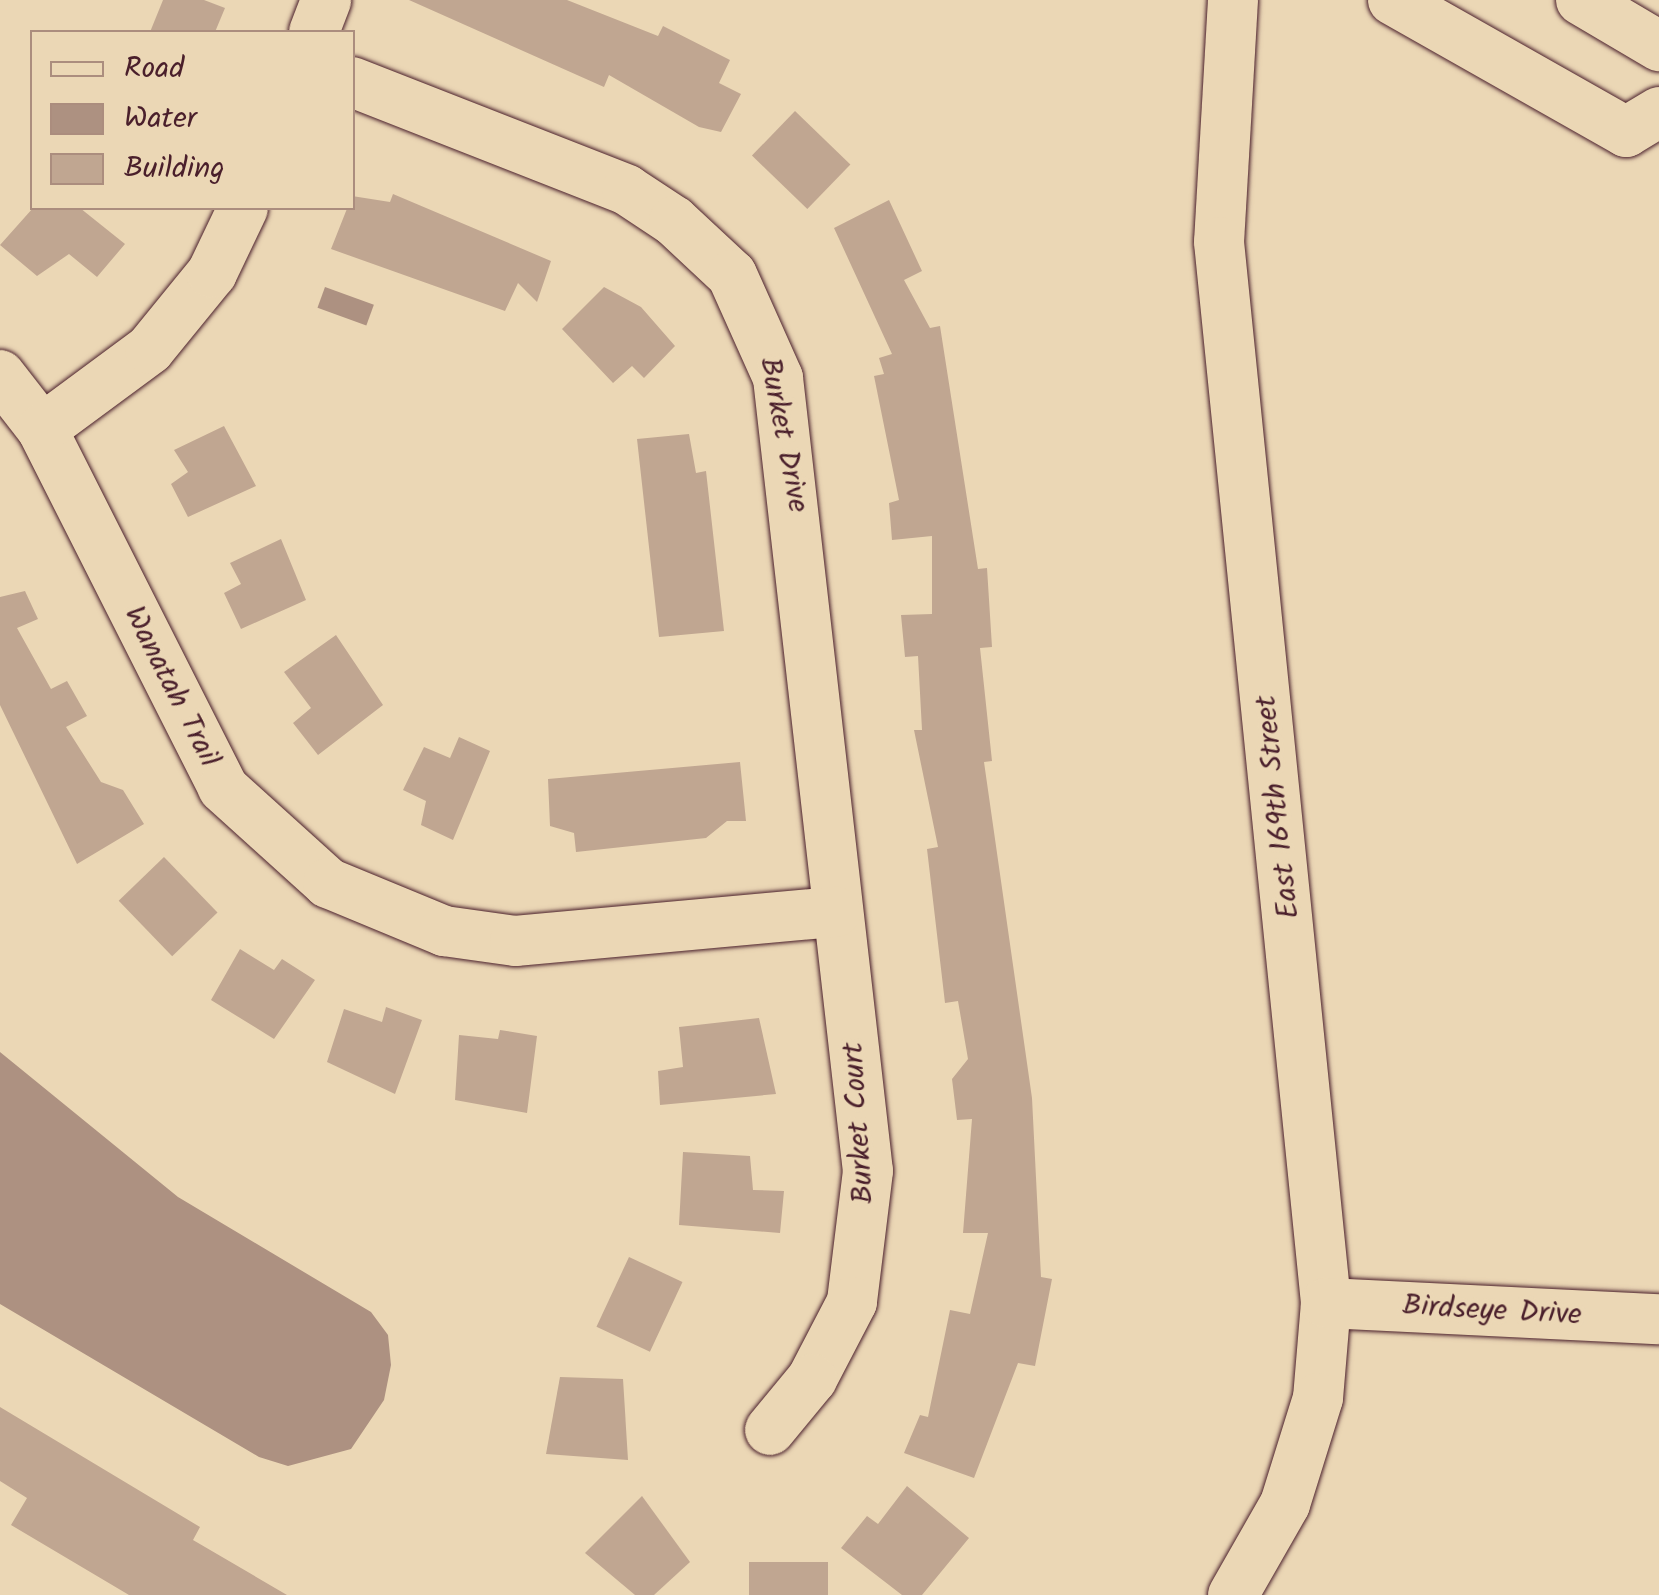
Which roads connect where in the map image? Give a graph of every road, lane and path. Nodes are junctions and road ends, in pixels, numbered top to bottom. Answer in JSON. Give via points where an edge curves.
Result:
{"nodes":[{"id":1,"x":326,"y":0,"type":"edge"},
{"id":2,"x":1232,"y":0,"type":"edge"},
{"id":3,"x":1392,"y":0,"type":"edge"},
{"id":4,"x":1582,"y":0,"type":"edge"},
{"id":5,"x":315,"y":30,"type":"edge"},
{"id":6,"x":1659,"y":46,"type":"edge"},
{"id":7,"x":355,"y":83,"type":"edge"},
{"id":8,"x":1659,"y":112,"type":"edge"},
{"id":9,"x":242,"y":210,"type":"edge"},
{"id":10,"x":0,"y":375,"type":"edge"},
{"id":11,"x":42,"y":429,"type":"junction"},
{"id":12,"x":836,"y":912,"type":"junction"},
{"id":13,"x":1326,"y":1303,"type":"junction"},
{"id":14,"x":1659,"y":1319,"type":"edge"},
{"id":15,"x":770,"y":1430,"type":"dead end"},
{"id":16,"x":1233,"y":1595,"type":"edge"}],
"edges":[{"from":1,"to":5,"type":"street"},
{"from":2,"to":13,"type":"street","name":"East 169th Street","via":[[1219,242]]},
{"from":3,"to":8,"type":"street","via":[[1626,132]]},
{"from":4,"to":6,"type":"street"},
{"from":7,"to":12,"type":"street","name":"Burket Drive","via":[[627,190],[732,276],[781,396]]},
{"from":9,"to":11,"type":"street","via":[[212,274],[150,349]]},
{"from":10,"to":11,"type":"street","name":"Wanatah Trail"},
{"from":11,"to":12,"type":"street","name":"Wanatah Trail","via":[[223,788],[328,883],[444,931],[514,941]]},
{"from":12,"to":15,"type":"street","name":"Burket Court","via":[[868,1170],[863,1248],[834,1344]]},
{"from":13,"to":14,"type":"street","name":"Birdseye Drive"},
{"from":13,"to":16,"type":"street","name":"East 169th Street","via":[[1318,1398],[1290,1486]]}]}
